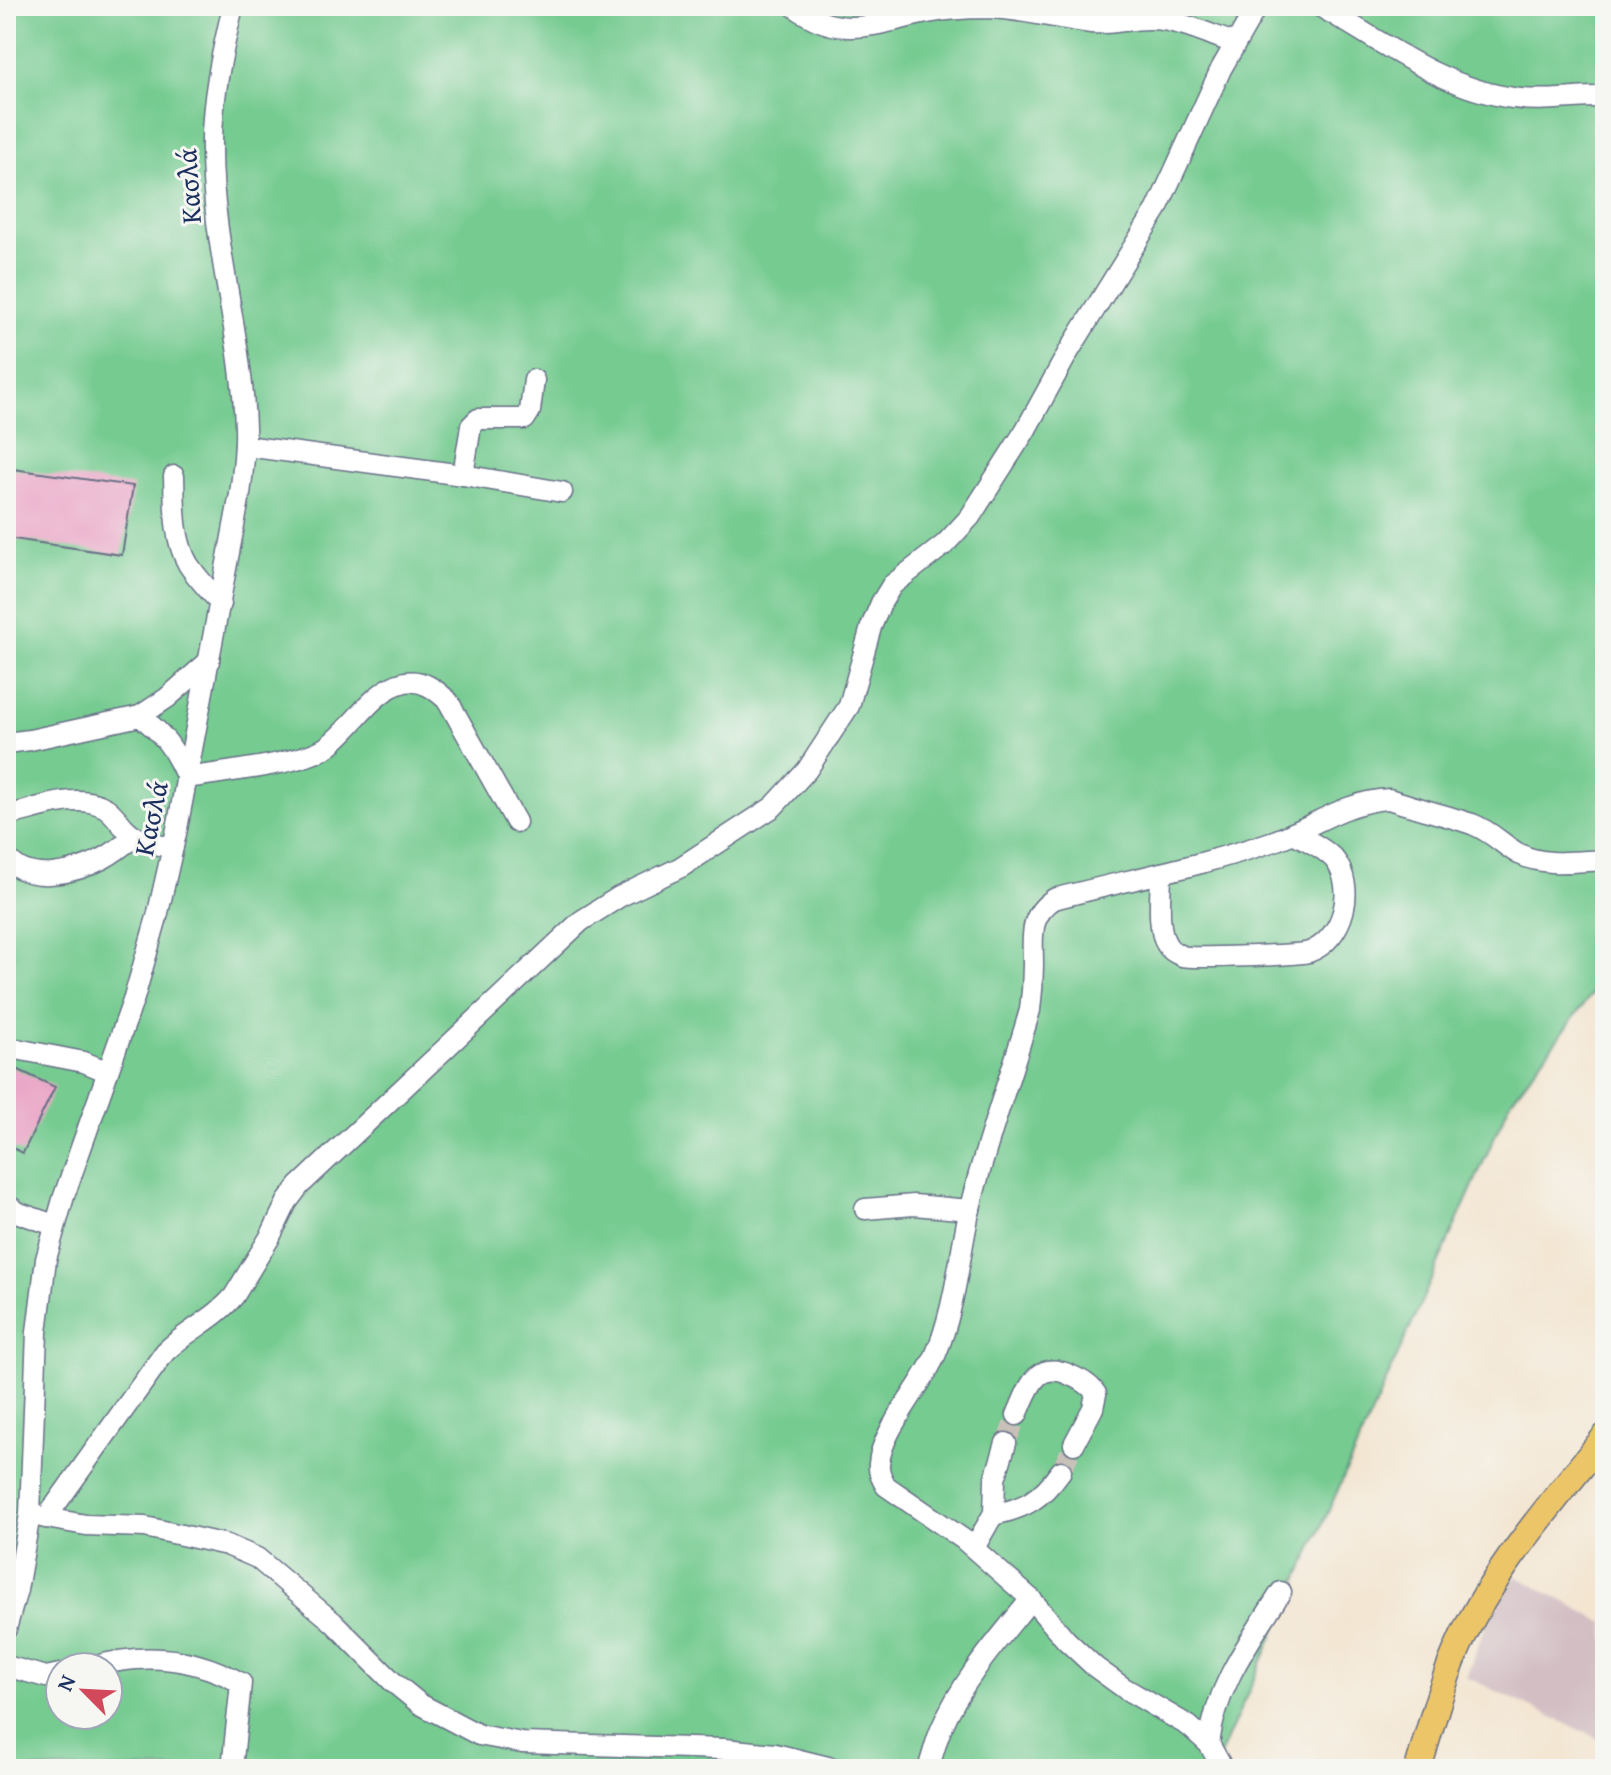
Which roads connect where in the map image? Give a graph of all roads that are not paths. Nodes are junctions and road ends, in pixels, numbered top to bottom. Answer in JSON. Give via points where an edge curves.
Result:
{"nodes":[{"id":1,"x":233,"y":6,"type":"edge"},
{"id":2,"x":794,"y":6,"type":"edge"},
{"id":3,"x":1257,"y":6,"type":"edge"},
{"id":4,"x":1319,"y":6,"type":"edge"},
{"id":5,"x":917,"y":11,"type":"edge"},
{"id":6,"x":1234,"y":43,"type":"junction"},
{"id":7,"x":1605,"y":97,"type":"edge"},
{"id":8,"x":534,"y":380,"type":"dead end"},
{"id":9,"x":245,"y":446,"type":"junction"},
{"id":10,"x":463,"y":475,"type":"junction"},
{"id":11,"x":174,"y":476,"type":"dead end"},
{"id":12,"x":562,"y":492,"type":"dead end"},
{"id":13,"x":221,"y":604,"type":"junction"},
{"id":14,"x":209,"y":661,"type":"junction"},
{"id":15,"x":140,"y":716,"type":"junction"},
{"id":16,"x":6,"y":743,"type":"edge"},
{"id":17,"x":187,"y":778,"type":"junction"},
{"id":18,"x":6,"y":820,"type":"edge"},
{"id":19,"x":516,"y":822,"type":"dead end"},
{"id":20,"x":1293,"y":833,"type":"junction"},
{"id":21,"x":135,"y":836,"type":"junction"},
{"id":22,"x":173,"y":847,"type":"junction"},
{"id":23,"x":6,"y":856,"type":"edge"},
{"id":24,"x":1605,"y":860,"type":"edge"},
{"id":25,"x":1161,"y":873,"type":"junction"},
{"id":26,"x":6,"y":1047,"type":"edge"},
{"id":27,"x":108,"y":1072,"type":"junction"},
{"id":28,"x":865,"y":1209,"type":"dead end"},
{"id":29,"x":970,"y":1210,"type":"junction"},
{"id":30,"x":10,"y":1211,"type":"edge"},
{"id":31,"x":54,"y":1225,"type":"junction"},
{"id":32,"x":1017,"y":1415,"type":"tunnel mouth"},
{"id":33,"x":1006,"y":1443,"type":"tunnel mouth"},
{"id":34,"x":1074,"y":1444,"type":"tunnel mouth"},
{"id":35,"x":1600,"y":1452,"type":"edge"},
{"id":36,"x":1061,"y":1471,"type":"tunnel mouth"},
{"id":37,"x":993,"y":1515,"type":"junction"},
{"id":38,"x":38,"y":1516,"type":"junction"},
{"id":39,"x":974,"y":1548,"type":"junction"},
{"id":40,"x":1281,"y":1592,"type":"dead end"},
{"id":41,"x":1031,"y":1599,"type":"junction"},
{"id":42,"x":6,"y":1629,"type":"edge"},
{"id":43,"x":124,"y":1660,"type":"edge"},
{"id":44,"x":6,"y":1666,"type":"edge"},
{"id":45,"x":44,"y":1676,"type":"edge"},
{"id":46,"x":1209,"y":1744,"type":"junction"},
{"id":47,"x":232,"y":1769,"type":"edge"},
{"id":48,"x":836,"y":1769,"type":"edge"},
{"id":49,"x":928,"y":1769,"type":"edge"},
{"id":50,"x":1223,"y":1769,"type":"edge"},
{"id":51,"x":1418,"y":1769,"type":"edge"}],
"edges":[{"from":1,"to":9,"type":"street","name":"Κασλά","via":[[218,78],[212,150]]},
{"from":2,"to":5,"type":"street","via":[[824,23],[851,28]]},
{"from":3,"to":6,"type":"street"},
{"from":4,"to":7,"type":"street","via":[[1450,80],[1512,98]]},
{"from":5,"to":6,"type":"street","via":[[993,8],[1118,24],[1152,19]]},
{"from":6,"to":38,"type":"street","via":[[1157,209],[1025,431],[970,517],[892,585],[881,603],[849,706],[807,770],[773,807],[681,867],[581,921],[299,1186],[227,1305],[165,1352]]},
{"from":8,"to":10,"type":"street","via":[[525,419],[478,419],[471,426]]},
{"from":9,"to":10,"type":"street"},
{"from":9,"to":13,"type":"street","name":"Κασλά"},
{"from":10,"to":12,"type":"street"},
{"from":11,"to":13,"type":"street","via":[[181,549]]},
{"from":13,"to":14,"type":"street","name":"Κασλά"},
{"from":14,"to":15,"type":"street"},
{"from":14,"to":17,"type":"street","name":"Κασλά"},
{"from":15,"to":16,"type":"street"},
{"from":15,"to":17,"type":"street","via":[[162,733]]},
{"from":17,"to":19,"type":"street","via":[[298,759],[324,748],[384,693],[409,681],[436,690],[448,701]]},
{"from":17,"to":22,"type":"street","name":"Κασλά"},
{"from":18,"to":21,"type":"street","via":[[72,801],[95,803]]},
{"from":20,"to":24,"type":"street","via":[[1362,802],[1389,799],[1486,830],[1531,859]]},
{"from":20,"to":25,"type":"street"},
{"from":20,"to":25,"type":"street","via":[[1332,857],[1344,888],[1344,913],[1334,933],[1308,952],[1184,957],[1166,944]]},
{"from":21,"to":22,"type":"street","via":[[147,844]]},
{"from":21,"to":23,"type":"street","via":[[104,858],[55,874],[31,873]]},
{"from":22,"to":27,"type":"street","name":"Κασλά","via":[[147,954]]},
{"from":25,"to":29,"type":"street","via":[[1054,899],[1035,918],[1030,1010]]},
{"from":26,"to":27,"type":"street"},
{"from":27,"to":31,"type":"street","name":"Κασλά"},
{"from":28,"to":29,"type":"street","via":[[914,1205]]},
{"from":29,"to":39,"type":"street","via":[[946,1326],[879,1464],[886,1486]]},
{"from":30,"to":31,"type":"street"},
{"from":31,"to":38,"type":"street","name":"Κασλά","via":[[37,1332]]},
{"from":32,"to":34,"type":"street","via":[[1029,1388],[1047,1369],[1091,1385],[1096,1394],[1093,1408]]},
{"from":33,"to":37,"type":"street"},
{"from":35,"to":51,"type":"main road","via":[[1509,1561],[1478,1608],[1453,1662]]},
{"from":36,"to":37,"type":"street","via":[[1020,1509]]},
{"from":37,"to":39,"type":"street"},
{"from":38,"to":42,"type":"street","name":"Κασλά"},
{"from":38,"to":48,"type":"street","via":[[86,1525],[145,1527],[227,1545],[257,1558],[420,1704],[479,1735],[522,1743],[724,1749],[775,1754]]},
{"from":39,"to":41,"type":"street"},
{"from":40,"to":46,"type":"street","via":[[1231,1669],[1212,1718]]},
{"from":41,"to":46,"type":"street","via":[[1095,1667]]},
{"from":41,"to":49,"type":"street","via":[[957,1699]]},
{"from":43,"to":47,"type":"street","via":[[176,1659],[218,1670],[241,1683]]},
{"from":44,"to":45,"type":"street"},
{"from":46,"to":50,"type":"street"}]}
